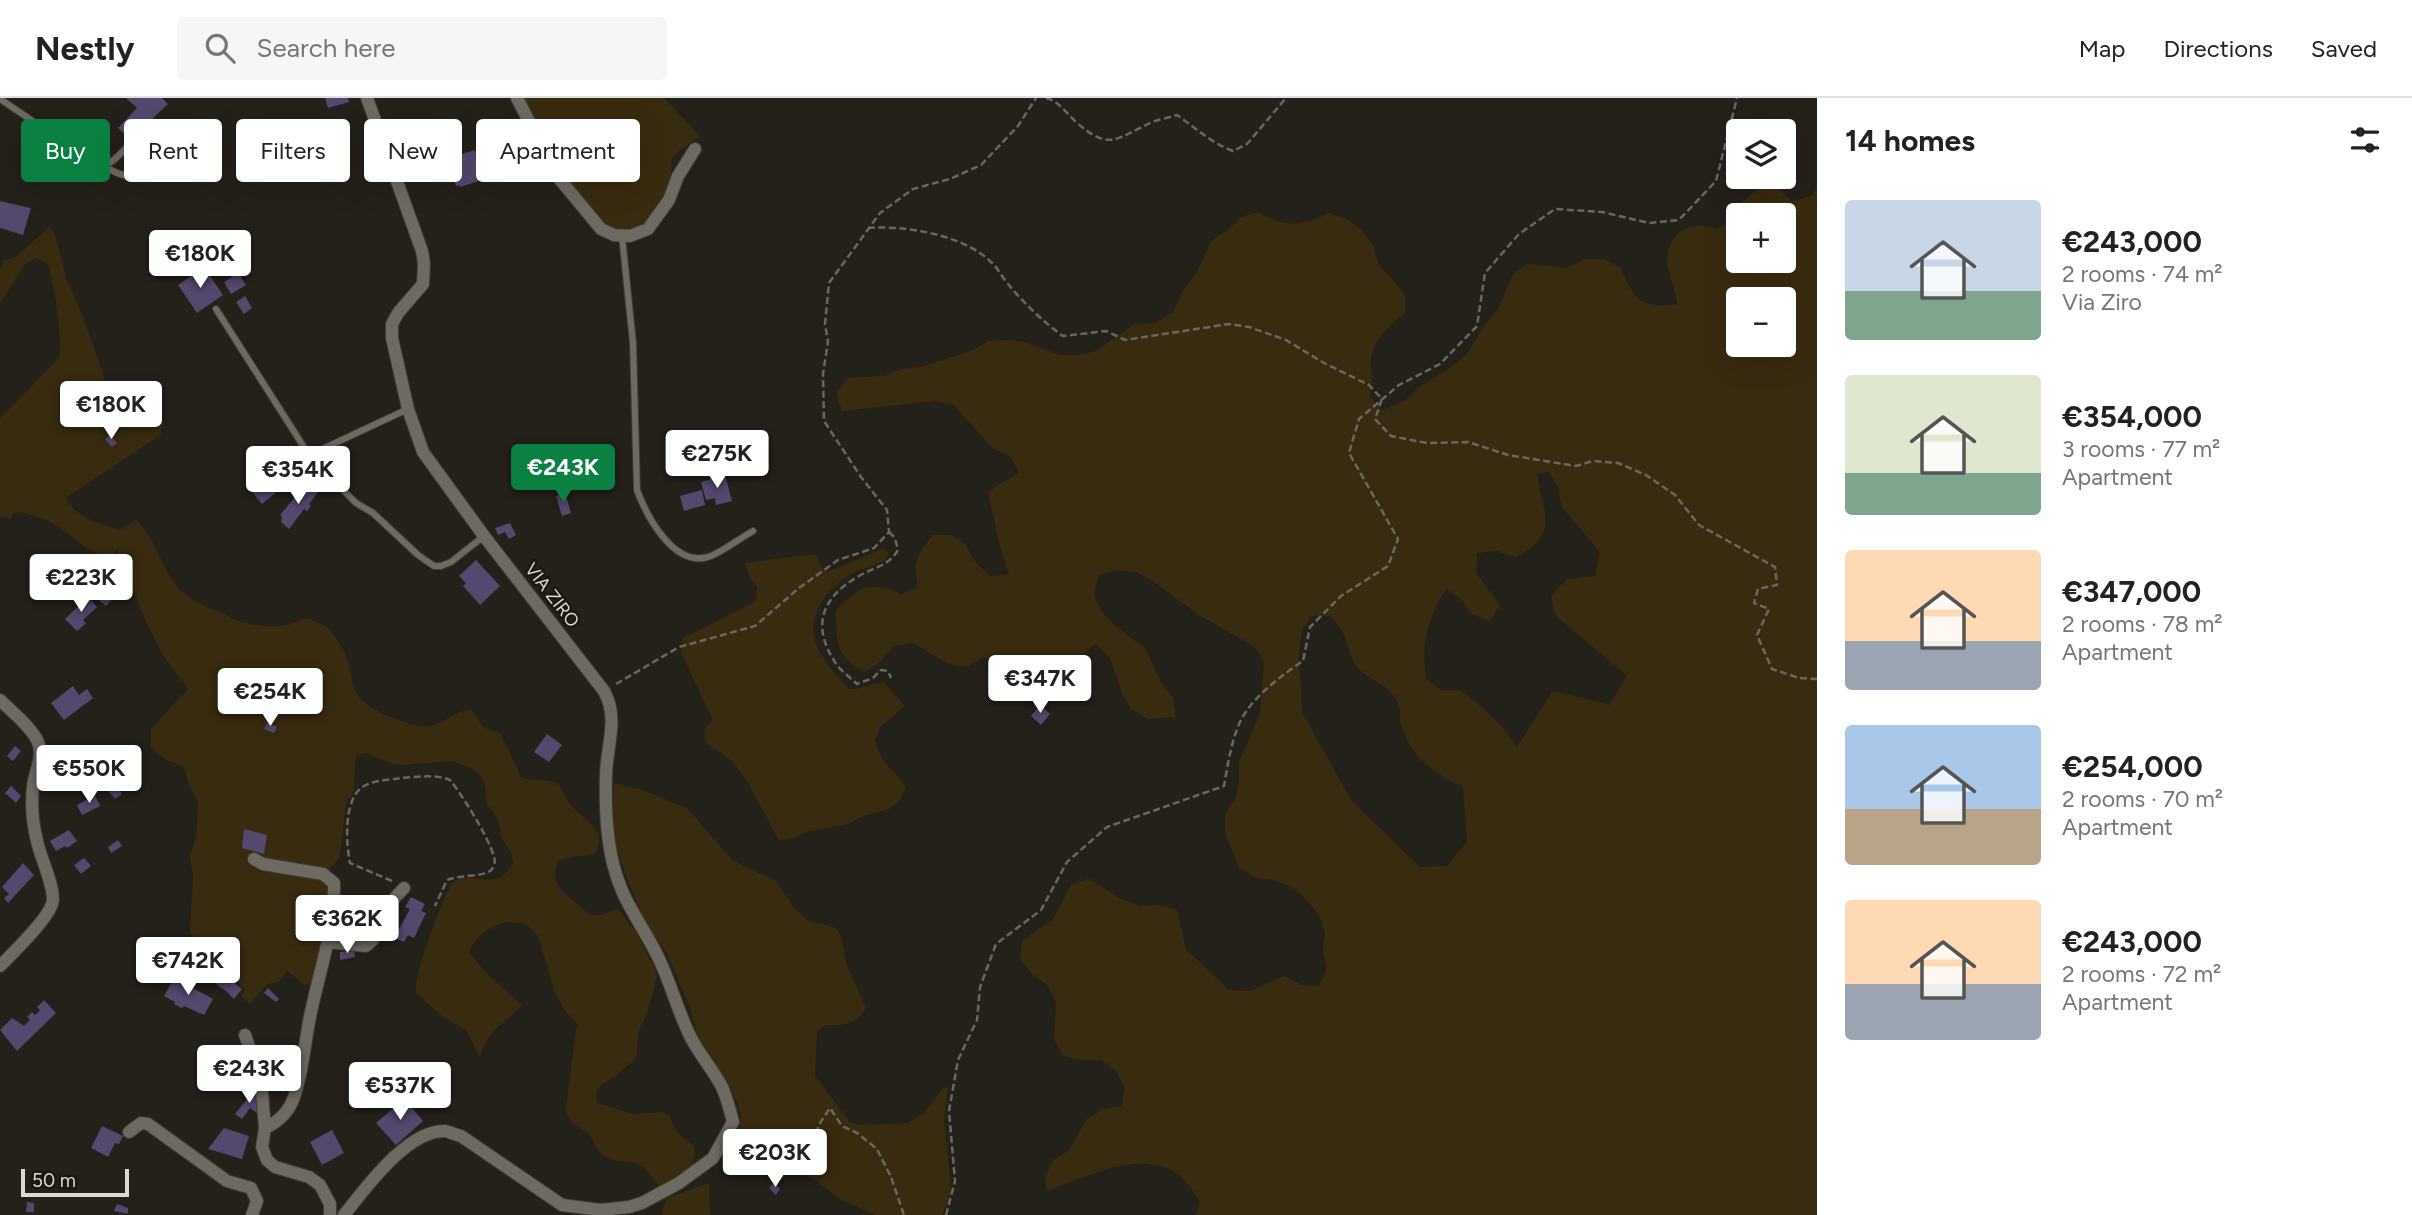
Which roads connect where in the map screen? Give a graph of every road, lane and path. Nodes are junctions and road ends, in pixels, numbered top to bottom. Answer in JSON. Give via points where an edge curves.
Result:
{"nodes":[{"id":1,"x":367,"y":98,"type":"edge"},
{"id":2,"x":517,"y":98,"type":"edge"},
{"id":3,"x":1036,"y":98,"type":"edge"},
{"id":4,"x":1046,"y":98,"type":"edge"},
{"id":5,"x":1286,"y":98,"type":"edge"},
{"id":6,"x":1737,"y":98,"type":"edge"},
{"id":7,"x":0,"y":99,"type":"edge"},
{"id":8,"x":29,"y":119,"type":"edge"},
{"id":9,"x":695,"y":149,"type":"dead end"},
{"id":10,"x":124,"y":150,"type":"edge"},
{"id":11,"x":110,"y":163,"type":"edge"},
{"id":12,"x":868,"y":228,"type":"junction"},
{"id":13,"x":622,"y":236,"type":"junction"},
{"id":14,"x":216,"y":309,"type":"dead end"},
{"id":15,"x":1382,"y":399,"type":"junction"},
{"id":16,"x":408,"y":409,"type":"junction"},
{"id":17,"x":288,"y":487,"type":"dead end"},
{"id":18,"x":753,"y":531,"type":"dead end"},
{"id":19,"x":889,"y":532,"type":"junction"},
{"id":20,"x":484,"y":536,"type":"junction"},
{"id":21,"x":891,"y":678,"type":"dead end"},
{"id":22,"x":1817,"y":679,"type":"edge"},
{"id":23,"x":604,"y":691,"type":"junction"},
{"id":24,"x":0,"y":700,"type":"edge"},
{"id":25,"x":254,"y":859,"type":"dead end"},
{"id":26,"x":404,"y":887,"type":"joint"},
{"id":27,"x":435,"y":906,"type":"dead end"},
{"id":28,"x":328,"y":942,"type":"junction"},
{"id":29,"x":0,"y":965,"type":"edge"},
{"id":30,"x":246,"y":1035,"type":"dead end"},
{"id":31,"x":733,"y":1122,"type":"junction"},
{"id":32,"x":265,"y":1128,"type":"junction"},
{"id":33,"x":129,"y":1132,"type":"dead end"},
{"id":34,"x":330,"y":1210,"type":"edge"},
{"id":35,"x":565,"y":1210,"type":"edge"},
{"id":36,"x":346,"y":1211,"type":"edge"},
{"id":37,"x":631,"y":1211,"type":"edge"},
{"id":38,"x":252,"y":1215,"type":"edge"},
{"id":39,"x":904,"y":1215,"type":"edge"},
{"id":40,"x":946,"y":1215,"type":"edge"}],
"edges":[{"from":1,"to":16,"type":"street","name":"VIA ZIRO","via":[[424,264],[423,284],[392,324]]},
{"from":2,"to":13,"type":"street","via":[[557,176],[601,229]]},
{"from":3,"to":12,"type":"path","via":[[1018,126],[981,165],[913,189]]},
{"from":4,"to":5,"type":"path","via":[[1054,100],[1091,135],[1107,141],[1177,115],[1213,144],[1233,151],[1247,144]]},
{"from":6,"to":15,"type":"path","via":[[1716,181],[1679,220],[1649,223],[1602,212],[1555,209],[1520,234],[1485,273],[1477,326],[1440,364],[1399,384]]},
{"from":7,"to":8,"type":"lane"},
{"from":9,"to":13,"type":"street","via":[[657,219],[648,229]]},
{"from":10,"to":11,"type":"lane"},
{"from":12,"to":15,"type":"path","via":[[907,229],[960,241],[991,261],[1044,322],[1063,336],[1106,331],[1125,340],[1229,324],[1249,327],[1286,340],[1369,385]]},
{"from":12,"to":19,"type":"path","via":[[829,283],[824,421],[887,510]]},
{"from":13,"to":18,"type":"lane","via":[[633,342],[637,491],[643,506],[665,542],[696,558],[709,557]]},
{"from":14,"to":16,"type":"lane","via":[[307,452],[316,452]]},
{"from":15,"to":22,"type":"path","via":[[1375,419],[1391,436],[1427,443],[1468,442],[1508,455],[1576,467],[1593,461],[1618,464],[1646,475],[1675,495],[1699,525],[1775,567],[1777,585],[1758,590],[1754,603],[1769,609],[1757,635],[1772,669]]},
{"from":15,"to":40,"type":"path","via":[[1359,419],[1349,453],[1398,539],[1388,566],[1341,596],[1310,627],[1303,661],[1273,681],[1241,720],[1224,786],[1107,827],[1067,862],[1041,910],[996,944],[980,986],[977,1020],[958,1060],[949,1111],[955,1181]]},
{"from":16,"to":20,"type":"street","name":"VIA ZIRO","via":[[423,452]]},
{"from":17,"to":20,"type":"lane","via":[[300,477],[335,482],[434,566],[451,562]]},
{"from":19,"to":21,"type":"path","via":[[898,550],[891,562],[844,585],[822,614],[824,640],[838,666],[857,684],[881,670],[888,671]]},
{"from":19,"to":23,"type":"path","via":[[874,548],[838,560],[755,626],[679,647]]},
{"from":20,"to":23,"type":"street","name":"VIA ZIRO"},
{"from":23,"to":31,"type":"street","name":"VIA ZIRO","via":[[613,716],[606,773],[610,849],[616,874],[628,906],[660,961],[690,1036],[727,1099]]},
{"from":24,"to":29,"type":"street","via":[[39,746],[33,787],[36,841],[54,895],[52,906]]},
{"from":25,"to":28,"type":"street","via":[[323,874],[334,883]]},
{"from":26,"to":27,"type":"path","via":[[350,863],[351,806],[363,786],[381,780],[443,777],[456,788],[495,863],[486,874],[447,880]]},
{"from":26,"to":28,"type":"street","via":[[388,905],[366,946]]},
{"from":28,"to":32,"type":"street","via":[[294,1098],[285,1114]]},
{"from":30,"to":32,"type":"street","via":[[261,1081]]},
{"from":31,"to":37,"type":"street","via":[[713,1158],[702,1168]]},
{"from":31,"to":39,"type":"path","via":[[786,1155],[802,1172],[816,1160],[818,1126],[830,1108],[842,1126],[877,1149]]},
{"from":32,"to":34,"type":"street","via":[[262,1147],[267,1160],[315,1180]]},
{"from":33,"to":38,"type":"street","via":[[148,1124],[220,1176],[251,1188],[257,1200]]},
{"from":34,"to":36,"type":"street"},
{"from":35,"to":36,"type":"street","via":[[461,1136],[446,1131],[419,1139],[391,1160]]},
{"from":35,"to":37,"type":"street"}]}
